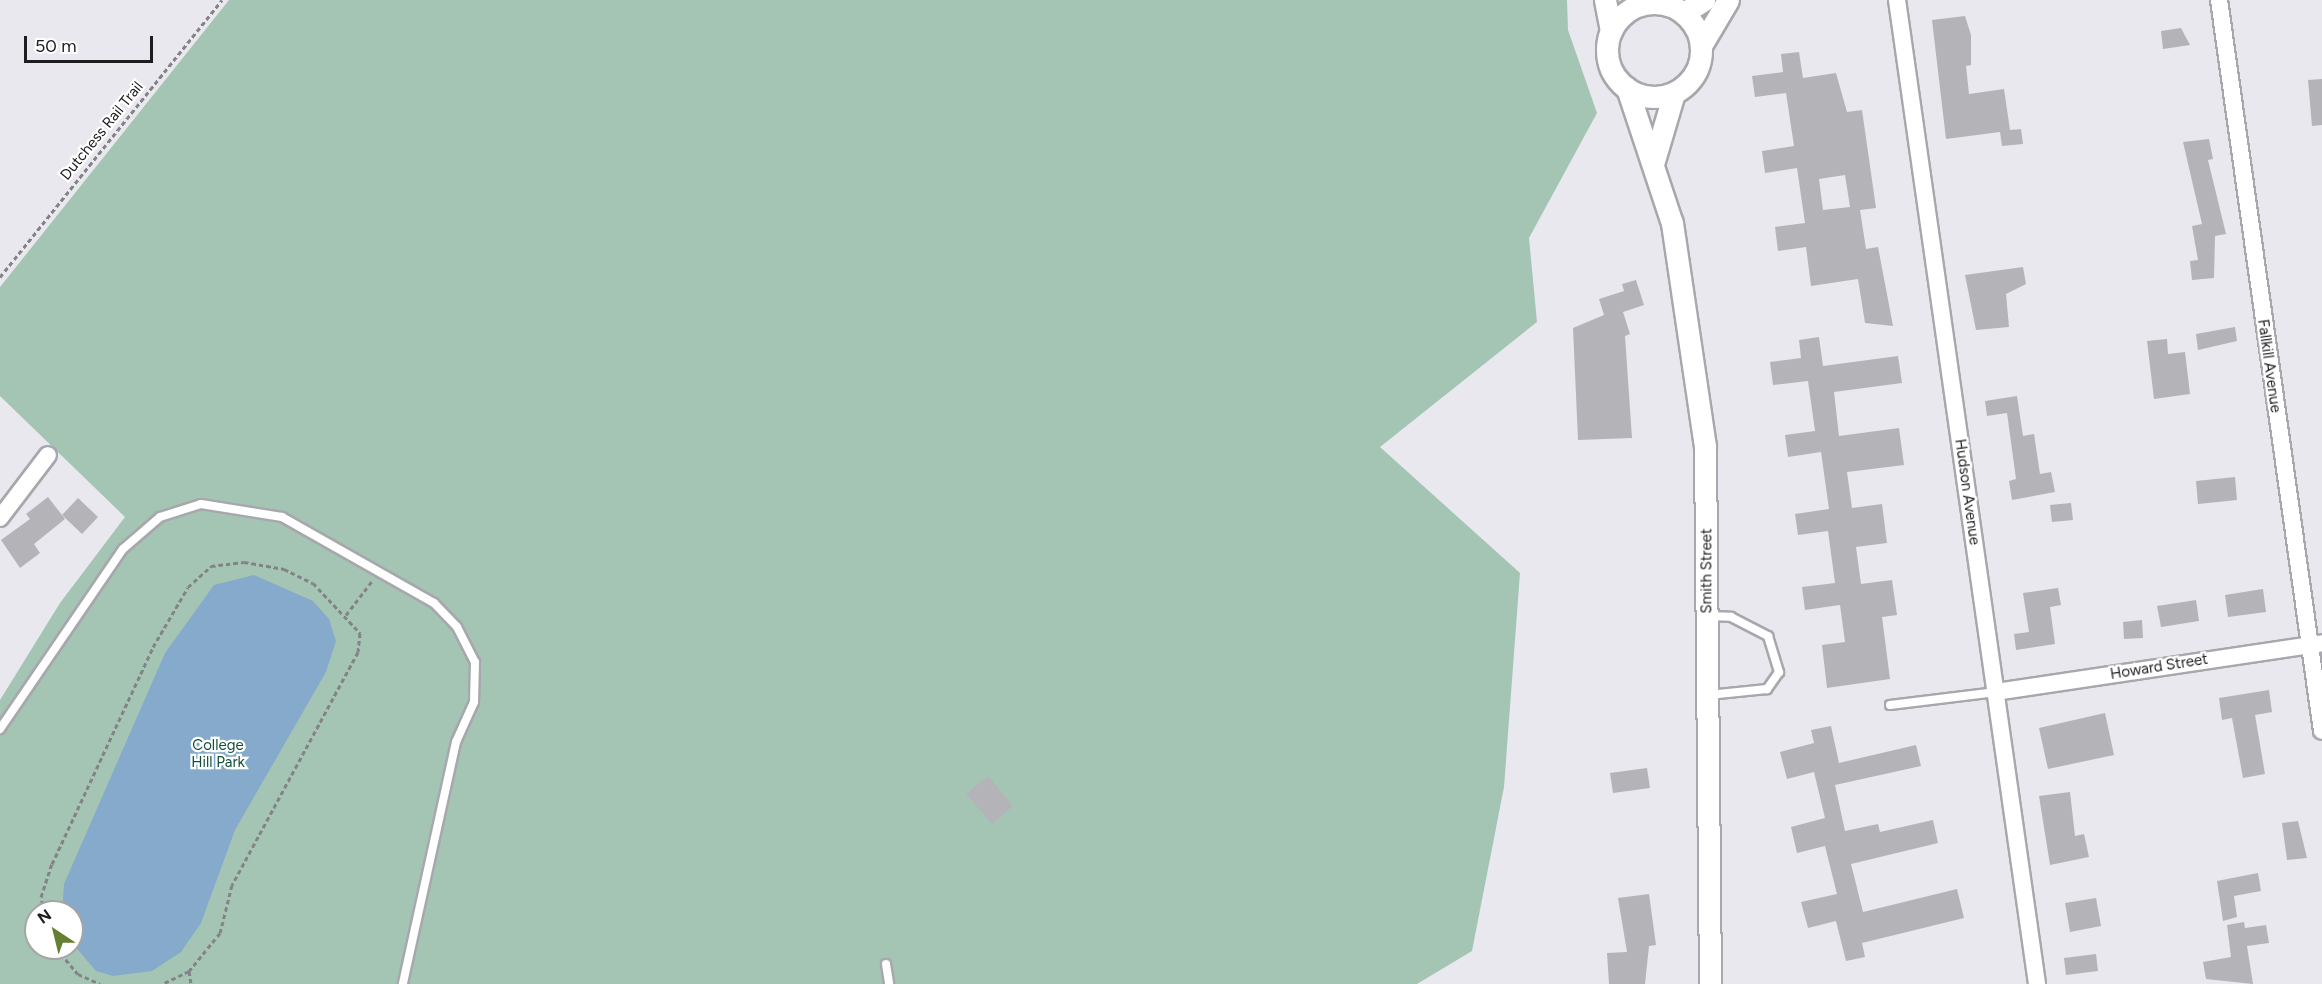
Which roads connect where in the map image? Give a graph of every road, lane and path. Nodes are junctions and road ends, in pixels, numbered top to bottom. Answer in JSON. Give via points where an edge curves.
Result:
{"nodes":[{"id":1,"x":222,"y":0,"type":"edge"},
{"id":2,"x":1605,"y":0,"type":"edge"},
{"id":3,"x":1704,"y":0,"type":"edge"},
{"id":4,"x":1728,"y":0,"type":"edge"},
{"id":5,"x":1897,"y":0,"type":"edge"},
{"id":6,"x":2219,"y":0,"type":"edge"},
{"id":7,"x":1638,"y":2,"type":"edge"},
{"id":8,"x":1684,"y":13,"type":"junction"},
{"id":9,"x":1611,"y":31,"type":"junction"},
{"id":10,"x":1701,"y":44,"type":"junction"},
{"id":11,"x":1627,"y":88,"type":"junction"},
{"id":12,"x":1674,"y":93,"type":"junction"},
{"id":13,"x":1653,"y":164,"type":"junction"},
{"id":14,"x":0,"y":277,"type":"edge"},
{"id":15,"x":48,"y":455,"type":"dead end"},
{"id":16,"x":0,"y":518,"type":"edge"},
{"id":17,"x":379,"y":572,"type":"junction"},
{"id":18,"x":346,"y":615,"type":"junction"},
{"id":19,"x":1707,"y":616,"type":"junction"},
{"id":20,"x":2316,"y":643,"type":"edge"},
{"id":21,"x":1996,"y":692,"type":"junction"},
{"id":22,"x":1707,"y":695,"type":"junction"},
{"id":23,"x":1890,"y":705,"type":"dead end"},
{"id":24,"x":0,"y":729,"type":"edge"},
{"id":25,"x":2322,"y":731,"type":"edge"},
{"id":26,"x":42,"y":900,"type":"edge"},
{"id":27,"x":66,"y":960,"type":"edge"},
{"id":28,"x":886,"y":964,"type":"dead end"},
{"id":29,"x":189,"y":971,"type":"junction"},
{"id":30,"x":100,"y":984,"type":"edge"},
{"id":31,"x":162,"y":984,"type":"edge"},
{"id":32,"x":191,"y":984,"type":"edge"},
{"id":33,"x":403,"y":984,"type":"edge"},
{"id":34,"x":889,"y":984,"type":"edge"},
{"id":35,"x":1710,"y":984,"type":"edge"},
{"id":36,"x":2037,"y":984,"type":"edge"}],
"edges":[{"from":1,"to":14,"type":"path","name":"Dutchess Rail Trail"},
{"from":2,"to":9,"type":"street"},
{"from":3,"to":8,"type":"street"},
{"from":4,"to":10,"type":"street"},
{"from":5,"to":21,"type":"street","name":"Hudson Avenue"},
{"from":6,"to":20,"type":"street","name":"Fallkill Avenue"},
{"from":7,"to":8,"type":"street","via":[[1656,2]]},
{"from":7,"to":9,"type":"street"},
{"from":8,"to":10,"type":"street"},
{"from":9,"to":11,"type":"street","via":[[1609,62]]},
{"from":10,"to":12,"type":"street","via":[[1696,73]]},
{"from":11,"to":12,"type":"street","via":[[1650,97]]},
{"from":11,"to":13,"type":"street","name":"Smith Street"},
{"from":12,"to":13,"type":"street"},
{"from":13,"to":19,"type":"street","name":"Smith Street","via":[[1672,223],[1700,406]]},
{"from":15,"to":16,"type":"street"},
{"from":17,"to":18,"type":"path"},
{"from":17,"to":24,"type":"lane","via":[[282,517],[201,504],[160,517],[123,549]]},
{"from":17,"to":33,"type":"lane","via":[[434,603],[457,627],[475,662],[474,702],[456,742]]},
{"from":18,"to":26,"type":"path","via":[[313,583],[284,569],[244,562],[211,567],[188,587],[153,647],[52,864]]},
{"from":18,"to":29,"type":"path","via":[[360,633],[358,652],[232,885],[220,933]]},
{"from":19,"to":22,"type":"street","name":"Smith Street"},
{"from":19,"to":22,"type":"lane","via":[[1731,617],[1768,636],[1779,672],[1767,689]]},
{"from":20,"to":21,"type":"street","name":"Howard Street"},
{"from":20,"to":25,"type":"street","name":"Fallkill Avenue"},
{"from":21,"to":23,"type":"lane"},
{"from":21,"to":36,"type":"street","name":"Hudson Avenue"},
{"from":22,"to":35,"type":"street","name":"Smith Street"},
{"from":27,"to":30,"type":"path","via":[[78,974]]},
{"from":28,"to":34,"type":"lane"},
{"from":29,"to":31,"type":"path"},
{"from":29,"to":32,"type":"path"}]}
